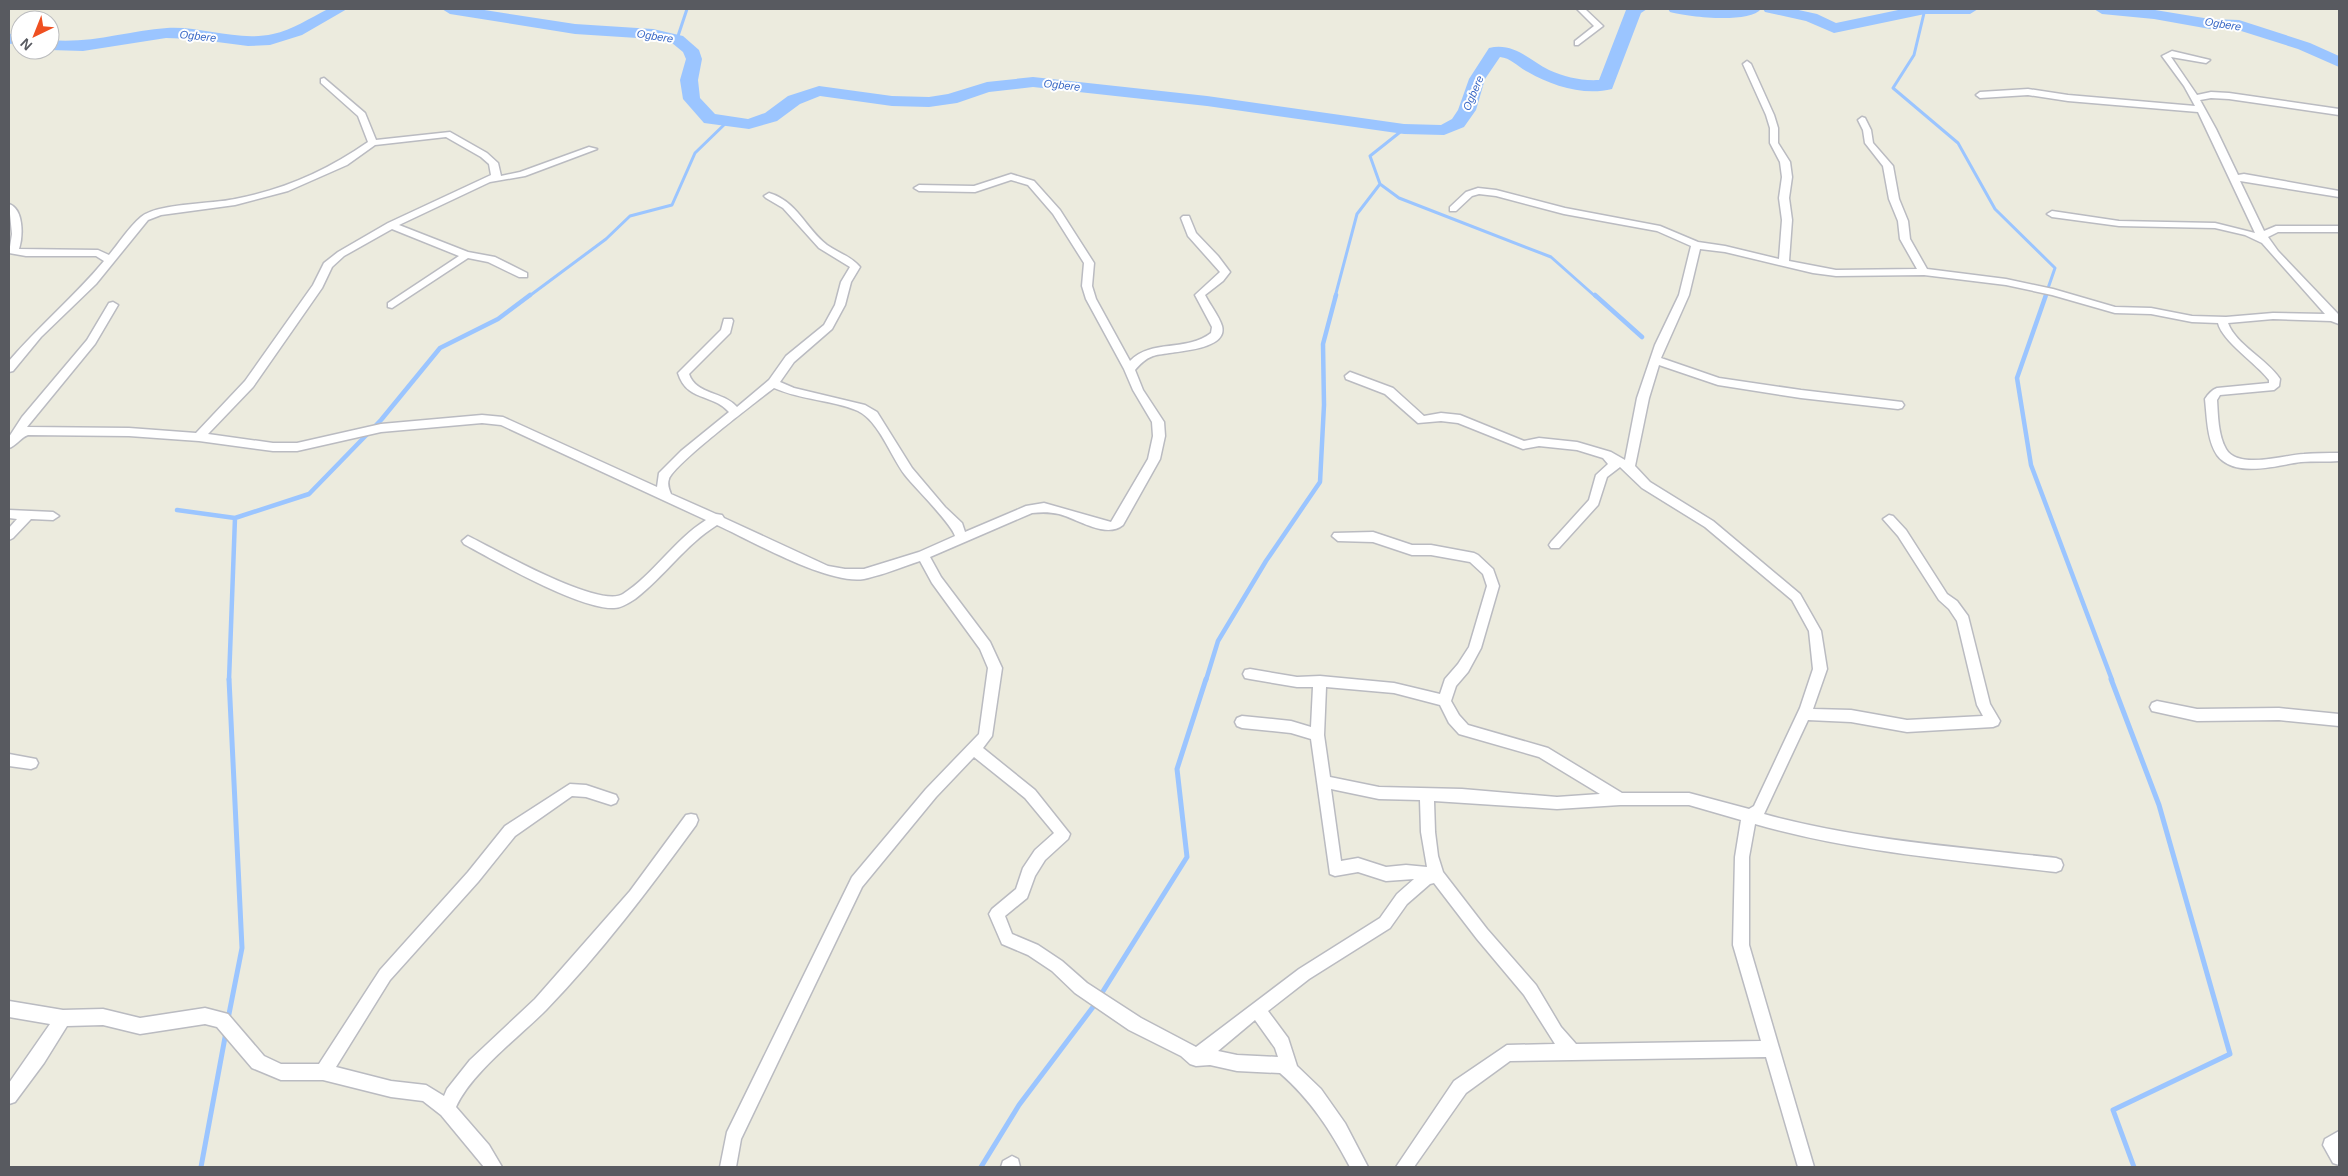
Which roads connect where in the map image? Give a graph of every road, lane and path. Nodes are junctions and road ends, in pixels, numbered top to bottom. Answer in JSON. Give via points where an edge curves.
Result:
{"nodes":[{"id":1,"x":1581,"y":9,"type":"edge"},
{"id":2,"x":1578,"y":43,"type":"dead end"},
{"id":3,"x":2206,"y":60,"type":"dead end"},
{"id":4,"x":1747,"y":64,"type":"dead end"},
{"id":5,"x":324,"y":81,"type":"dead end"},
{"id":6,"x":1980,"y":95,"type":"dead end"},
{"id":7,"x":2194,"y":98,"type":"junction"},
{"id":8,"x":2199,"y":109,"type":"junction"},
{"id":9,"x":2339,"y":112,"type":"edge"},
{"id":10,"x":1862,"y":120,"type":"dead end"},
{"id":11,"x":373,"y":143,"type":"junction"},
{"id":12,"x":592,"y":149,"type":"dead end"},
{"id":13,"x":2234,"y":179,"type":"junction"},
{"id":14,"x":492,"y":180,"type":"junction"},
{"id":15,"x":919,"y":188,"type":"dead end"},
{"id":16,"x":2339,"y":194,"type":"edge"},
{"id":17,"x":769,"y":196,"type":"dead end"},
{"id":18,"x":9,"y":207,"type":"edge"},
{"id":19,"x":1453,"y":209,"type":"dead end"},
{"id":20,"x":2052,"y":214,"type":"dead end"},
{"id":21,"x":1186,"y":218,"type":"dead end"},
{"id":22,"x":391,"y":225,"type":"junction"},
{"id":23,"x":2339,"y":229,"type":"edge"},
{"id":24,"x":2264,"y":239,"type":"junction"},
{"id":25,"x":1696,"y":245,"type":"junction"},
{"id":26,"x":11,"y":250,"type":"edge"},
{"id":27,"x":466,"y":255,"type":"junction"},
{"id":28,"x":109,"y":259,"type":"junction"},
{"id":29,"x":1784,"y":264,"type":"junction"},
{"id":30,"x":1924,"y":272,"type":"junction"},
{"id":31,"x":523,"y":275,"type":"dead end"},
{"id":32,"x":112,"y":305,"type":"dead end"},
{"id":33,"x":392,"y":305,"type":"dead end"},
{"id":34,"x":2226,"y":320,"type":"junction"},
{"id":35,"x":728,"y":321,"type":"dead end"},
{"id":36,"x":2338,"y":321,"type":"edge"},
{"id":37,"x":1656,"y":360,"type":"junction"},
{"id":38,"x":9,"y":368,"type":"edge"},
{"id":39,"x":1129,"y":369,"type":"junction"},
{"id":40,"x":1350,"y":376,"type":"dead end"},
{"id":41,"x":773,"y":383,"type":"junction"},
{"id":42,"x":1898,"y":405,"type":"dead end"},
{"id":43,"x":735,"y":412,"type":"junction"},
{"id":44,"x":17,"y":435,"type":"junction"},
{"id":45,"x":199,"y":437,"type":"junction"},
{"id":46,"x":9,"y":444,"type":"edge"},
{"id":47,"x":1607,"y":455,"type":"junction"},
{"id":48,"x":2339,"y":457,"type":"edge"},
{"id":49,"x":1628,"y":466,"type":"junction"},
{"id":50,"x":666,"y":494,"type":"junction"},
{"id":51,"x":9,"y":514,"type":"edge"},
{"id":52,"x":27,"y":516,"type":"junction"},
{"id":53,"x":53,"y":516,"type":"dead end"},
{"id":54,"x":718,"y":518,"type":"junction"},
{"id":55,"x":1889,"y":519,"type":"dead end"},
{"id":56,"x":9,"y":535,"type":"edge"},
{"id":57,"x":1338,"y":536,"type":"dead end"},
{"id":58,"x":961,"y":538,"type":"junction"},
{"id":59,"x":468,"y":541,"type":"dead end"},
{"id":60,"x":1555,"y":545,"type":"dead end"},
{"id":61,"x":923,"y":555,"type":"junction"},
{"id":62,"x":1250,"y":674,"type":"dead end"},
{"id":63,"x":1320,"y":682,"type":"junction"},
{"id":64,"x":1444,"y":702,"type":"junction"},
{"id":65,"x":2157,"y":707,"type":"dead end"},
{"id":66,"x":1803,"y":714,"type":"junction"},
{"id":67,"x":2339,"y":720,"type":"edge"},
{"id":68,"x":1242,"y":722,"type":"dead end"},
{"id":69,"x":1317,"y":735,"type":"junction"},
{"id":70,"x":973,"y":748,"type":"junction"},
{"id":71,"x":9,"y":760,"type":"edge"},
{"id":72,"x":31,"y":763,"type":"dead end"},
{"id":73,"x":1325,"y":782,"type":"junction"},
{"id":74,"x":1428,"y":794,"type":"junction"},
{"id":75,"x":611,"y":799,"type":"dead end"},
{"id":76,"x":1620,"y":799,"type":"junction"},
{"id":77,"x":1749,"y":818,"type":"junction"},
{"id":78,"x":691,"y":820,"type":"dead end"},
{"id":79,"x":2056,"y":865,"type":"dead end"},
{"id":80,"x":1437,"y":875,"type":"junction"},
{"id":81,"x":9,"y":1009,"type":"edge"},
{"id":82,"x":1257,"y":1009,"type":"junction"},
{"id":83,"x":63,"y":1018,"type":"junction"},
{"id":84,"x":1770,"y":1049,"type":"junction"},
{"id":85,"x":1573,"y":1052,"type":"junction"},
{"id":86,"x":1196,"y":1058,"type":"junction"},
{"id":87,"x":1290,"y":1071,"type":"junction"},
{"id":88,"x":323,"y":1072,"type":"junction"},
{"id":89,"x":9,"y":1096,"type":"edge"},
{"id":90,"x":447,"y":1109,"type":"junction"},
{"id":91,"x":2339,"y":1138,"type":"edge"},
{"id":92,"x":2339,"y":1157,"type":"edge"},
{"id":93,"x":494,"y":1167,"type":"edge"},
{"id":94,"x":728,"y":1167,"type":"edge"},
{"id":95,"x":1359,"y":1167,"type":"edge"},
{"id":96,"x":1404,"y":1167,"type":"edge"},
{"id":97,"x":1806,"y":1167,"type":"edge"}],
"edges":[{"from":1,"to":2,"type":"street","via":[[1599,26]]},
{"from":3,"to":7,"type":"street","via":[[2172,53],[2166,56]]},
{"from":4,"to":29,"type":"street","via":[[1770,115],[1774,143],[1785,162],[1787,220]]},
{"from":5,"to":11,"type":"street","via":[[362,115]]},
{"from":6,"to":8,"type":"street","via":[[2028,92]]},
{"from":7,"to":8,"type":"street"},
{"from":7,"to":9,"type":"street","via":[[2229,96]]},
{"from":8,"to":13,"type":"street"},
{"from":10,"to":30,"type":"street","via":[[1869,144],[1888,166],[1905,239]]},
{"from":11,"to":14,"type":"street","via":[[447,134],[493,163],[496,176]]},
{"from":11,"to":28,"type":"street","via":[[344,163],[277,192],[235,202],[152,214]]},
{"from":12,"to":14,"type":"street","via":[[522,174]]},
{"from":13,"to":16,"type":"street","via":[[2244,177]]},
{"from":13,"to":24,"type":"street"},
{"from":14,"to":22,"type":"street"},
{"from":15,"to":39,"type":"street","via":[[975,188],[1010,177],[1031,183],[1057,212],[1089,263],[1091,299]]},
{"from":17,"to":41,"type":"street","via":[[789,209],[832,254],[855,267],[828,327],[790,359]]},
{"from":18,"to":26,"type":"street","via":[[18,230],[18,242]]},
{"from":19,"to":25,"type":"street","via":[[1469,194],[1478,191],[1496,193],[1660,229]]},
{"from":20,"to":24,"type":"street","via":[[2110,222],[2236,229]]},
{"from":21,"to":39,"type":"street","via":[[1187,229],[1225,272],[1200,295],[1217,327],[1216,334],[1204,344],[1141,356]]},
{"from":22,"to":27,"type":"street"},
{"from":22,"to":45,"type":"street","via":[[328,265],[318,286],[249,384]]},
{"from":23,"to":24,"type":"street","via":[[2276,229]]},
{"from":24,"to":36,"type":"street"},
{"from":25,"to":29,"type":"street"},
{"from":25,"to":37,"type":"street","via":[[1684,295]]},
{"from":26,"to":28,"type":"street","via":[[49,254],[98,253]]},
{"from":27,"to":31,"type":"street","via":[[491,259]]},
{"from":27,"to":33,"type":"street"},
{"from":28,"to":38,"type":"street","via":[[92,282],[44,328]]},
{"from":29,"to":30,"type":"street","via":[[1836,273]]},
{"from":30,"to":34,"type":"street","via":[[2006,282],[2114,310]]},
{"from":32,"to":44,"type":"street","via":[[91,342]]},
{"from":34,"to":36,"type":"street","via":[[2273,316]]},
{"from":34,"to":48,"type":"street","via":[[2224,327],[2275,379],[2274,386],[2217,392],[2212,399],[2215,436],[2222,454],[2235,464],[2253,465],[2296,458]]},
{"from":35,"to":43,"type":"street","via":[[726,331],[683,373],[688,386],[721,400]]},
{"from":37,"to":42,"type":"street","via":[[1718,381]]},
{"from":37,"to":49,"type":"street","via":[[1643,398]]},
{"from":39,"to":58,"type":"street","via":[[1158,422],[1159,436],[1154,458],[1119,522],[1107,526],[1044,507],[1030,509]]},
{"from":40,"to":47,"type":"street","via":[[1389,392],[1422,420],[1460,419],[1523,445],[1539,442],[1577,446]]},
{"from":41,"to":43,"type":"street"},
{"from":41,"to":58,"type":"street","via":[[791,391],[861,408],[873,415],[908,470],[961,530]]},
{"from":43,"to":50,"type":"street","via":[[663,476]]},
{"from":44,"to":45,"type":"street","via":[[42,430]]},
{"from":44,"to":46,"type":"street"},
{"from":45,"to":50,"type":"street","via":[[297,447],[381,428],[482,418],[503,421]]},
{"from":47,"to":49,"type":"street"},
{"from":47,"to":60,"type":"street","via":[[1615,465],[1602,475],[1594,502]]},
{"from":49,"to":66,"type":"street","via":[[1646,485],[1709,524],[1796,597],[1815,631],[1820,669]]},
{"from":50,"to":54,"type":"street"},
{"from":51,"to":52,"type":"street"},
{"from":52,"to":53,"type":"street"},
{"from":52,"to":56,"type":"street"},
{"from":54,"to":59,"type":"street","via":[[701,528],[644,583],[618,603],[605,604],[580,594]]},
{"from":54,"to":61,"type":"street","via":[[826,570],[845,574],[864,574]]},
{"from":55,"to":66,"type":"street","via":[[1902,533],[1943,597],[1963,620],[1984,705],[1993,721],[1908,726],[1851,716]]},
{"from":57,"to":64,"type":"street","via":[[1373,538],[1412,550],[1474,558],[1489,572],[1493,586],[1476,648],[1450,683]]},
{"from":58,"to":61,"type":"street"},
{"from":61,"to":70,"type":"street","via":[[936,580],[985,646],[995,668],[985,736]]},
{"from":62,"to":63,"type":"street","via":[[1297,682]]},
{"from":63,"to":64,"type":"street","via":[[1394,688]]},
{"from":63,"to":69,"type":"street"},
{"from":64,"to":76,"type":"street","via":[[1464,730],[1543,752]]},
{"from":65,"to":67,"type":"street","via":[[2197,714],[2279,714]]},
{"from":66,"to":77,"type":"street","via":[[1759,810]]},
{"from":68,"to":69,"type":"street","via":[[1291,727]]},
{"from":69,"to":73,"type":"street"},
{"from":70,"to":86,"type":"street","via":[[1030,794],[1063,834],[1040,855],[1028,873],[1022,893],[997,914],[1007,939],[1034,950],[1081,988],[1135,1024],[1187,1050]]},
{"from":70,"to":94,"type":"street","via":[[857,882],[733,1138]]},
{"from":71,"to":72,"type":"street"},
{"from":73,"to":74,"type":"street","via":[[1379,793]]},
{"from":73,"to":80,"type":"street","via":[[1335,869],[1358,865],[1386,874]]},
{"from":74,"to":76,"type":"street","via":[[1557,803]]},
{"from":74,"to":80,"type":"street","via":[[1428,832]]},
{"from":75,"to":88,"type":"street","via":[[570,790],[510,831],[385,975]]},
{"from":76,"to":77,"type":"street","via":[[1689,799]]},
{"from":77,"to":79,"type":"street","via":[[1884,845]]},
{"from":77,"to":84,"type":"street","via":[[1742,857],[1741,945]]},
{"from":78,"to":90,"type":"street","via":[[634,896],[541,1004],[476,1066],[453,1095]]},
{"from":80,"to":82,"type":"street","via":[[1426,878],[1402,899],[1385,923],[1304,974]]},
{"from":80,"to":85,"type":"street","via":[[1530,990],[1555,1033]]},
{"from":81,"to":83,"type":"street"},
{"from":82,"to":86,"type":"street"},
{"from":82,"to":87,"type":"street","via":[[1282,1044]]},
{"from":83,"to":88,"type":"street","via":[[103,1017],[140,1026],[204,1016],[222,1020],[258,1062],[280,1072]]},
{"from":83,"to":89,"type":"street"},
{"from":84,"to":85,"type":"street"},
{"from":84,"to":97,"type":"street"},
{"from":85,"to":96,"type":"street","via":[[1507,1053],[1460,1087]]},
{"from":86,"to":87,"type":"street","via":[[1210,1056],[1237,1062],[1283,1065]]},
{"from":87,"to":95,"type":"street","via":[[1315,1095],[1339,1129]]},
{"from":88,"to":90,"type":"street","via":[[426,1093]]},
{"from":90,"to":93,"type":"street"},
{"from":91,"to":92,"type":"street","via":[[2331,1145]]}]}
